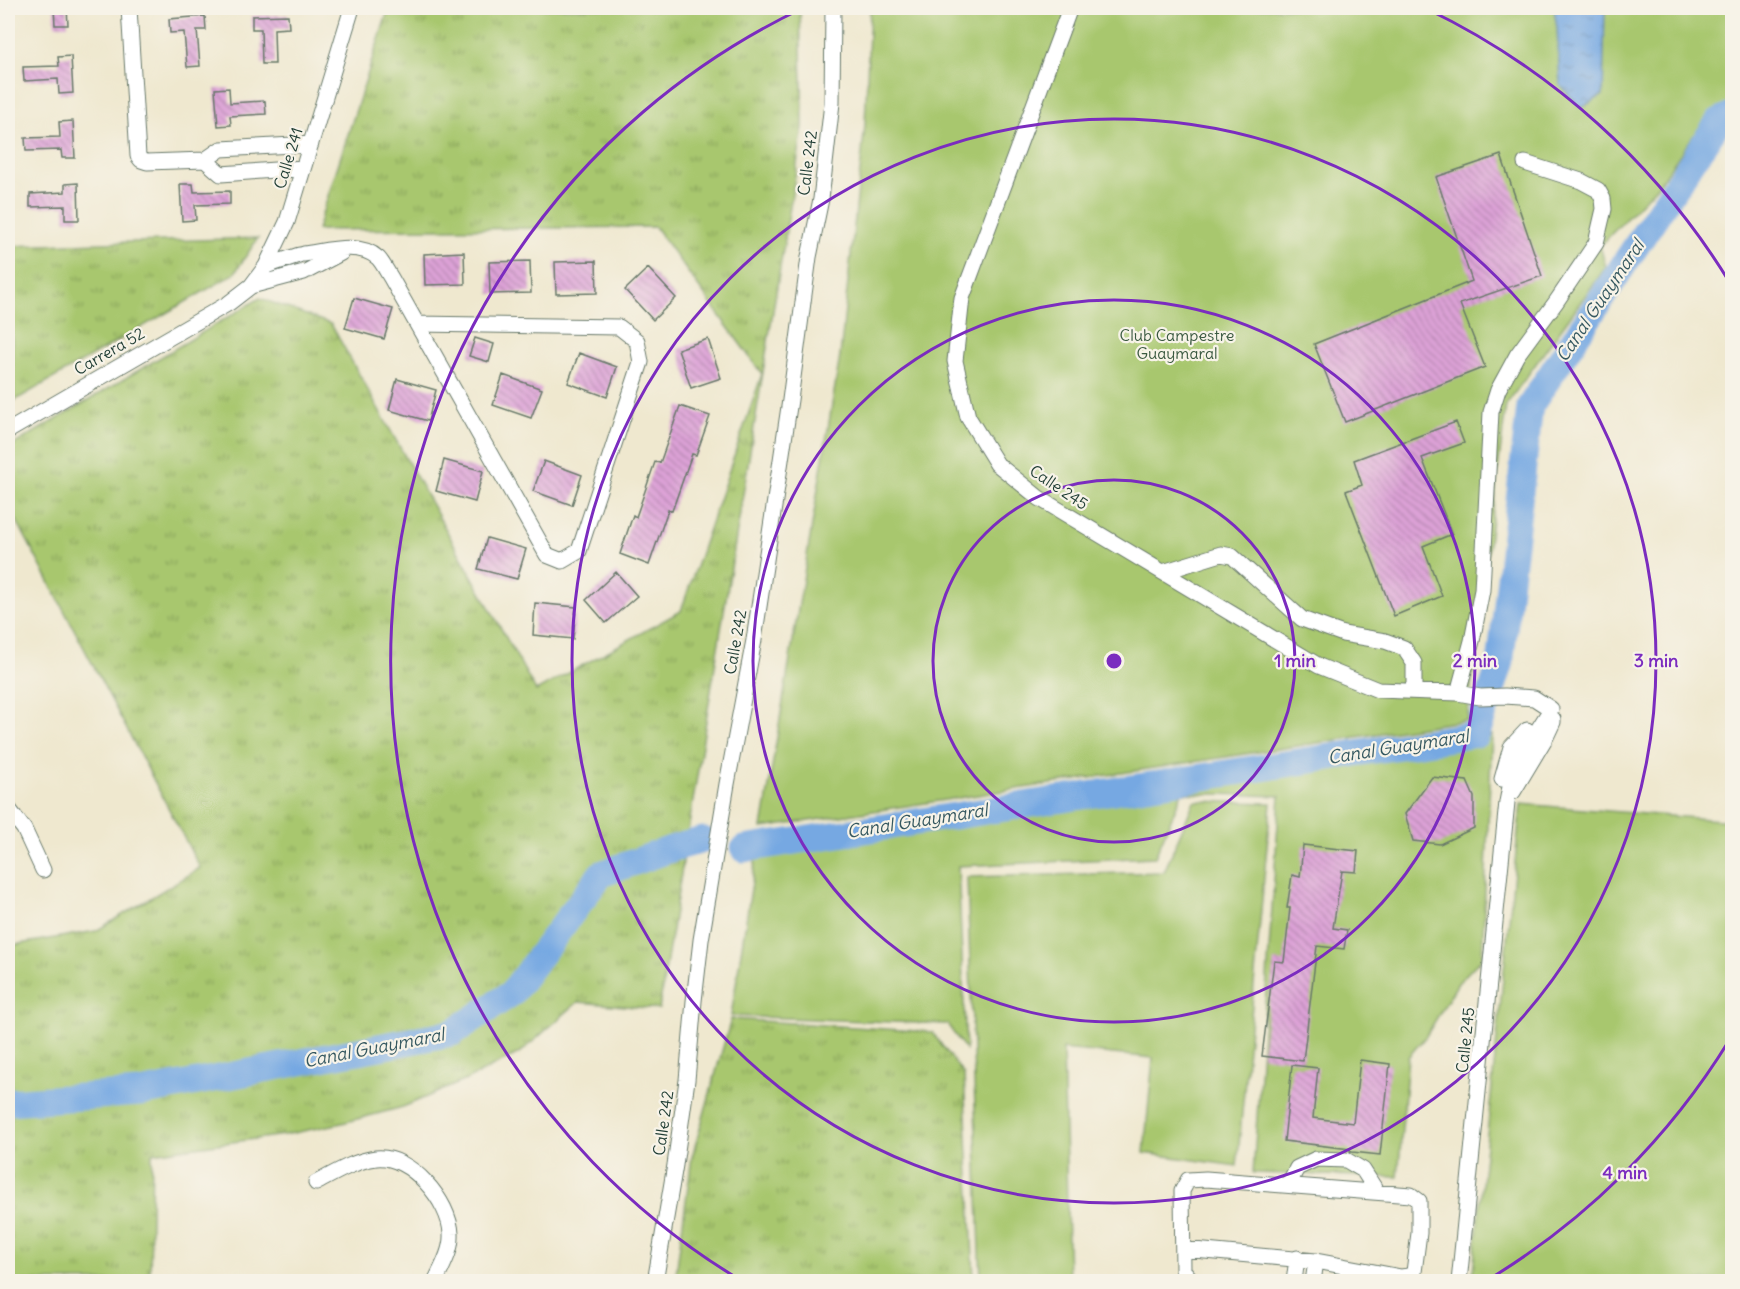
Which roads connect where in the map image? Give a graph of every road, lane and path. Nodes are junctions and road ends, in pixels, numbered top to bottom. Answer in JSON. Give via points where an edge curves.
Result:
{"nodes":[{"id":1,"x":129,"y":8,"type":"edge"},
{"id":2,"x":352,"y":8,"type":"edge"},
{"id":3,"x":833,"y":8,"type":"edge"},
{"id":4,"x":1070,"y":8,"type":"edge"},
{"id":5,"x":311,"y":144,"type":"junction"},
{"id":6,"x":205,"y":160,"type":"junction"},
{"id":7,"x":1525,"y":163,"type":"dead end"},
{"id":8,"x":303,"y":168,"type":"junction"},
{"id":9,"x":349,"y":249,"type":"junction"},
{"id":10,"x":266,"y":266,"type":"junction"},
{"id":11,"x":251,"y":286,"type":"junction"},
{"id":12,"x":229,"y":303,"type":"joint"},
{"id":13,"x":417,"y":324,"type":"junction"},
{"id":14,"x":8,"y":431,"type":"edge"},
{"id":15,"x":1162,"y":573,"type":"junction"},
{"id":16,"x":1414,"y":691,"type":"junction"},
{"id":17,"x":1458,"y":693,"type":"junction"},
{"id":18,"x":1548,"y":707,"type":"junction"},
{"id":19,"x":1507,"y":802,"type":"junction"},
{"id":20,"x":8,"y":808,"type":"edge"},
{"id":21,"x":43,"y":870,"type":"dead end"},
{"id":22,"x":316,"y":1183,"type":"dead end"},
{"id":23,"x":1288,"y":1185,"type":"junction"},
{"id":24,"x":1377,"y":1192,"type":"junction"},
{"id":25,"x":1183,"y":1249,"type":"junction"},
{"id":26,"x":1297,"y":1258,"type":"junction"},
{"id":27,"x":1316,"y":1260,"type":"junction"},
{"id":28,"x":435,"y":1281,"type":"edge"},
{"id":29,"x":655,"y":1281,"type":"edge"},
{"id":30,"x":1193,"y":1281,"type":"edge"},
{"id":31,"x":1294,"y":1281,"type":"edge"},
{"id":32,"x":1313,"y":1281,"type":"edge"},
{"id":33,"x":1459,"y":1281,"type":"edge"}],
"edges":[{"from":1,"to":6,"type":"street","via":[[138,156],[147,162]]},
{"from":2,"to":5,"type":"street","name":"Calle 241"},
{"from":3,"to":29,"type":"street","name":"Calle 242","via":[[832,103],[821,199],[809,257],[754,640],[701,940],[686,1091]]},
{"from":4,"to":15,"type":"street","name":"Calle 245","via":[[962,298],[955,361],[968,417],[998,464],[1039,498]]},
{"from":5,"to":6,"type":"street","via":[[221,149]]},
{"from":5,"to":8,"type":"street","name":"Calle 241"},
{"from":6,"to":8,"type":"street","via":[[220,174]]},
{"from":7,"to":17,"type":"street","via":[[1598,190],[1604,209],[1596,243],[1517,355],[1491,412],[1482,590]]},
{"from":8,"to":10,"type":"street","name":"Calle 241","via":[[287,222]]},
{"from":9,"to":10,"type":"street","via":[[301,254]]},
{"from":9,"to":11,"type":"street","via":[[306,271]]},
{"from":9,"to":13,"type":"street","via":[[364,250],[379,259]]},
{"from":10,"to":11,"type":"street","name":"Calle 241"},
{"from":11,"to":12,"type":"street","name":"Calle 241"},
{"from":12,"to":14,"type":"street","name":"Carrera 52"},
{"from":13,"to":13,"type":"street","via":[[547,555],[562,561],[579,551],[641,362],[637,341],[619,327]]},
{"from":15,"to":16,"type":"street","name":"Calle 245","via":[[1318,666],[1378,690]]},
{"from":15,"to":16,"type":"street","via":[[1221,554],[1233,556],[1302,619],[1343,634],[1404,648],[1414,663]]},
{"from":16,"to":17,"type":"street","name":"Calle 245"},
{"from":17,"to":18,"type":"street","name":"Calle 245","via":[[1480,698],[1534,698]]},
{"from":18,"to":19,"type":"street","name":"Calle 245","via":[[1553,722]]},
{"from":18,"to":19,"type":"street","name":"Calle 245","via":[[1511,747],[1501,785]]},
{"from":19,"to":33,"type":"street","name":"Calle 245"},
{"from":20,"to":21,"type":"street","via":[[24,829]]},
{"from":22,"to":28,"type":"street","via":[[348,1166],[375,1158],[398,1161],[412,1169],[439,1201],[452,1234]]},
{"from":23,"to":24,"type":"street"},
{"from":23,"to":24,"type":"street","via":[[1297,1168],[1316,1159],[1346,1160],[1363,1170]]},
{"from":23,"to":25,"type":"street","via":[[1188,1180],[1182,1191]]},
{"from":24,"to":27,"type":"street","via":[[1411,1195],[1419,1201],[1414,1272],[1401,1277]]},
{"from":25,"to":26,"type":"street"},
{"from":25,"to":30,"type":"street","via":[[1183,1270]]},
{"from":26,"to":27,"type":"street"},
{"from":26,"to":31,"type":"street"},
{"from":27,"to":32,"type":"street"}]}
